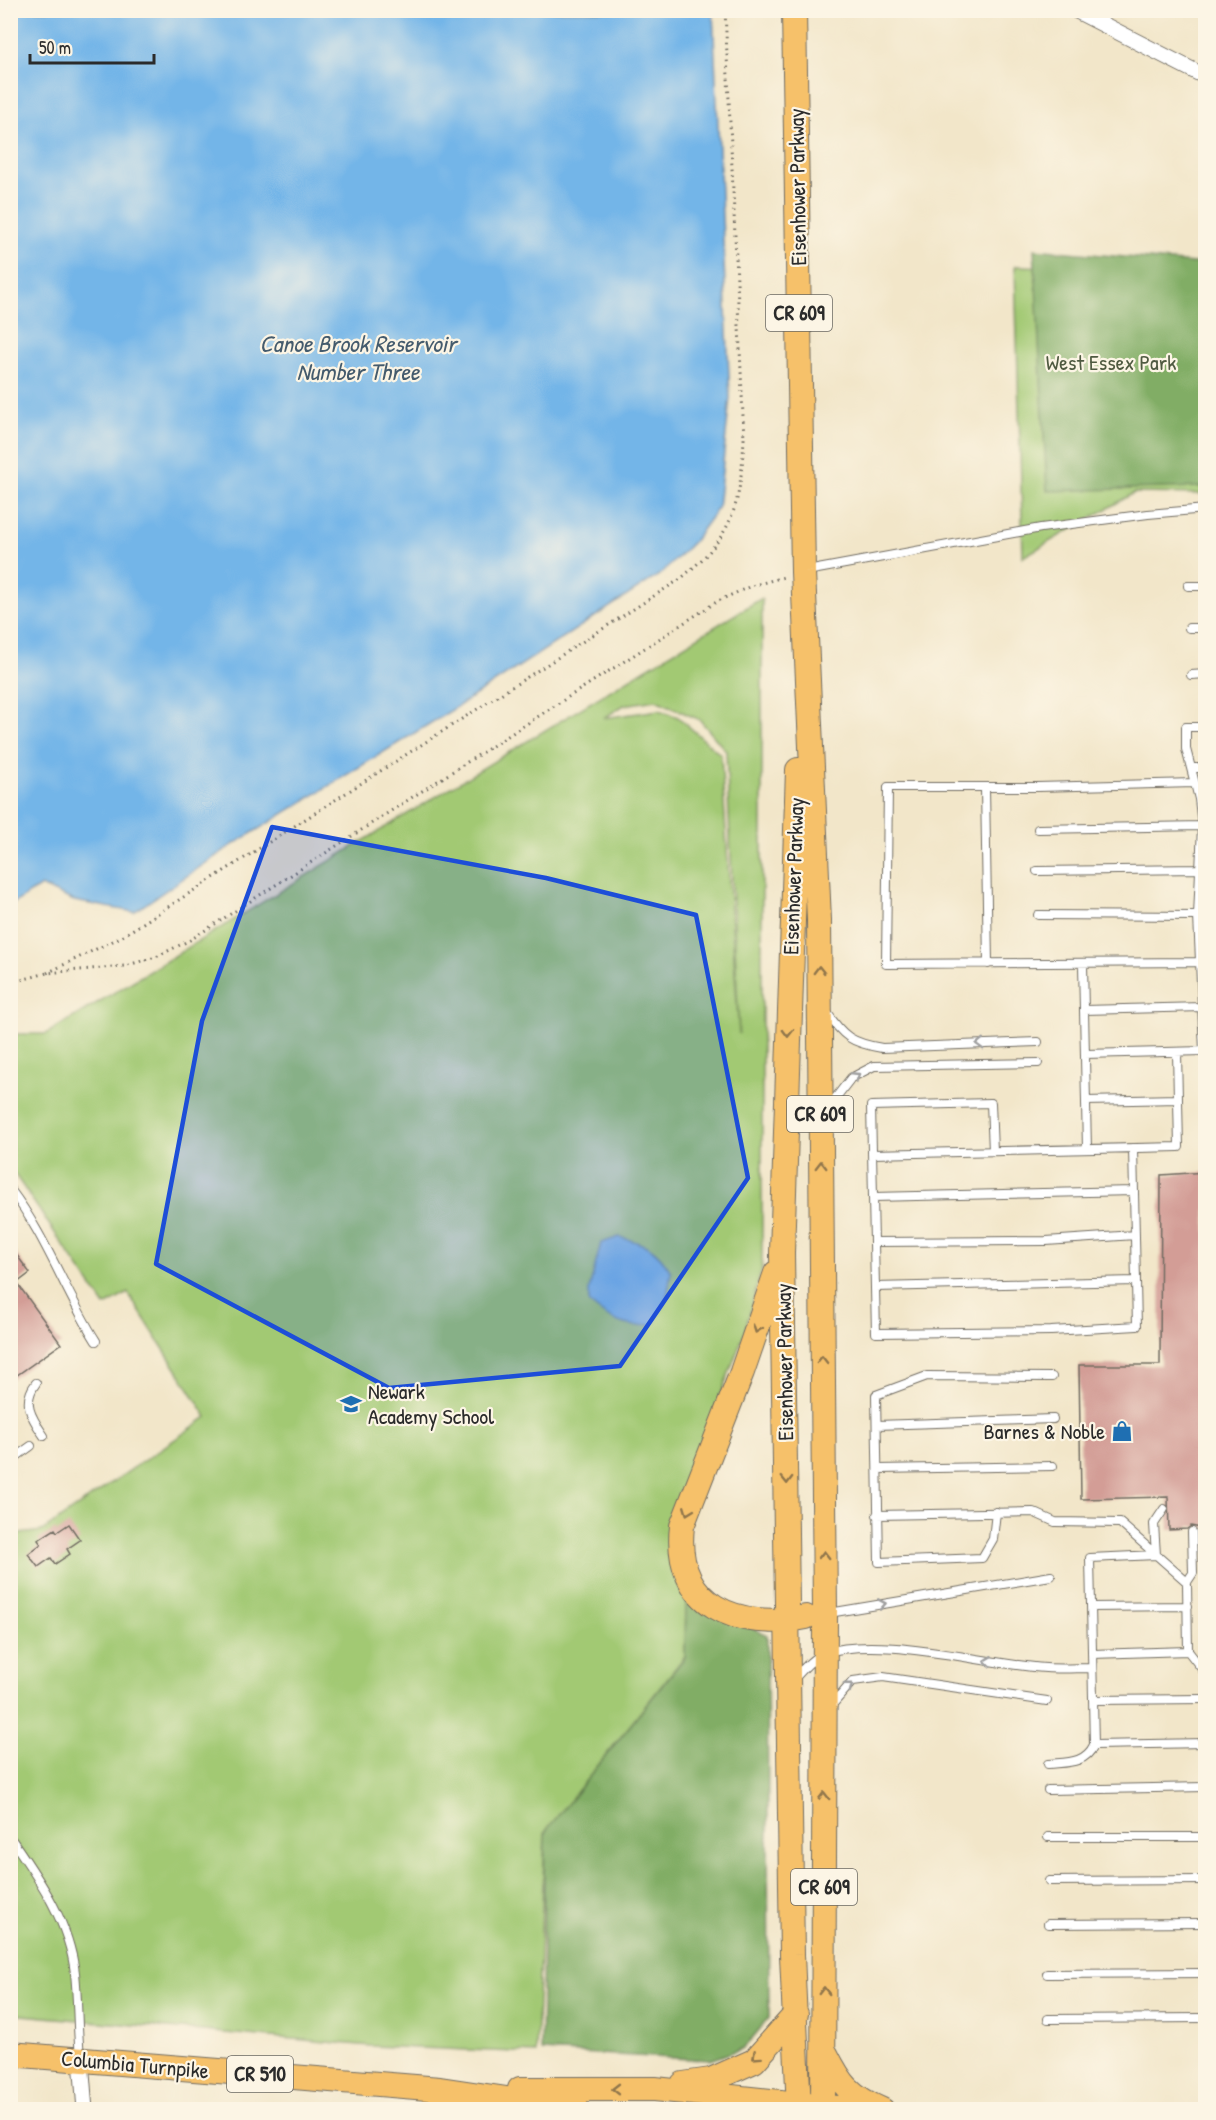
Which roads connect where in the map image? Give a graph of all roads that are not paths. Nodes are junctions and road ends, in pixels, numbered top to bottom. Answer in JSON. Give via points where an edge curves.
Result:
{"nodes":[{"id":1,"x":794,"y":10,"type":"edge"},
{"id":2,"x":1075,"y":10,"type":"edge"},
{"id":3,"x":1206,"y":77,"type":"edge"},
{"id":4,"x":1206,"y":509,"type":"edge"},
{"id":5,"x":803,"y":572,"type":"junction"},
{"id":6,"x":1188,"y":586,"type":"dead end"},
{"id":7,"x":1206,"y":586,"type":"edge"},
{"id":8,"x":804,"y":615,"type":"junction"},
{"id":9,"x":1189,"y":628,"type":"dead end"},
{"id":10,"x":1206,"y":628,"type":"edge"},
{"id":11,"x":1206,"y":674,"type":"edge"},
{"id":12,"x":1191,"y":675,"type":"dead end"},
{"id":13,"x":1206,"y":727,"type":"edge"},
{"id":14,"x":1192,"y":768,"type":"junction"},
{"id":15,"x":1206,"y":768,"type":"edge"},
{"id":16,"x":1195,"y":783,"type":"junction"},
{"id":17,"x":985,"y":787,"type":"junction"},
{"id":18,"x":1202,"y":799,"type":"edge"},
{"id":19,"x":1202,"y":826,"type":"junction"},
{"id":20,"x":1038,"y":829,"type":"dead end"},
{"id":21,"x":1200,"y":869,"type":"junction"},
{"id":22,"x":1038,"y":871,"type":"dead end"},
{"id":23,"x":1038,"y":915,"type":"dead end"},
{"id":24,"x":1198,"y":916,"type":"junction"},
{"id":25,"x":1199,"y":962,"type":"junction"},
{"id":26,"x":988,"y":964,"type":"junction"},
{"id":27,"x":1083,"y":964,"type":"junction"},
{"id":28,"x":819,"y":1002,"type":"junction"},
{"id":29,"x":1203,"y":1007,"type":"junction"},
{"id":30,"x":1084,"y":1010,"type":"junction"},
{"id":31,"x":1038,"y":1042,"type":"dead end"},
{"id":32,"x":1177,"y":1052,"type":"junction"},
{"id":33,"x":1085,"y":1054,"type":"junction"},
{"id":34,"x":1038,"y":1063,"type":"dead end"},
{"id":35,"x":1178,"y":1099,"type":"junction"},
{"id":36,"x":1086,"y":1101,"type":"junction"},
{"id":37,"x":820,"y":1121,"type":"junction"},
{"id":38,"x":1133,"y":1148,"type":"junction"},
{"id":39,"x":1087,"y":1149,"type":"junction"},
{"id":40,"x":993,"y":1151,"type":"junction"},
{"id":41,"x":872,"y":1155,"type":"junction"},
{"id":42,"x":10,"y":1189,"type":"edge"},
{"id":43,"x":1134,"y":1191,"type":"junction"},
{"id":44,"x":873,"y":1197,"type":"junction"},
{"id":45,"x":1135,"y":1235,"type":"junction"},
{"id":46,"x":874,"y":1242,"type":"junction"},
{"id":47,"x":782,"y":1253,"type":"junction"},
{"id":48,"x":1136,"y":1281,"type":"junction"},
{"id":49,"x":875,"y":1287,"type":"junction"},
{"id":50,"x":96,"y":1341,"type":"dead end"},
{"id":51,"x":1052,"y":1377,"type":"dead end"},
{"id":52,"x":36,"y":1383,"type":"dead end"},
{"id":53,"x":1053,"y":1419,"type":"dead end"},
{"id":54,"x":877,"y":1425,"type":"junction"},
{"id":55,"x":44,"y":1436,"type":"dead end"},
{"id":56,"x":31,"y":1446,"type":"dead end"},
{"id":57,"x":10,"y":1461,"type":"edge"},
{"id":58,"x":1053,"y":1466,"type":"dead end"},
{"id":59,"x":878,"y":1469,"type":"junction"},
{"id":60,"x":1164,"y":1509,"type":"dead end"},
{"id":61,"x":996,"y":1512,"type":"junction"},
{"id":62,"x":877,"y":1515,"type":"junction"},
{"id":63,"x":1192,"y":1532,"type":"dead end"},
{"id":64,"x":1156,"y":1555,"type":"junction"},
{"id":65,"x":1051,"y":1576,"type":"dead end"},
{"id":66,"x":1187,"y":1582,"type":"junction"},
{"id":67,"x":1188,"y":1606,"type":"junction"},
{"id":68,"x":1091,"y":1607,"type":"junction"},
{"id":69,"x":825,"y":1613,"type":"junction"},
{"id":70,"x":790,"y":1620,"type":"junction"},
{"id":71,"x":1188,"y":1651,"type":"junction"},
{"id":72,"x":825,"y":1653,"type":"junction"},
{"id":73,"x":1092,"y":1654,"type":"junction"},
{"id":74,"x":1092,"y":1668,"type":"junction"},
{"id":75,"x":1206,"y":1674,"type":"edge"},
{"id":76,"x":790,"y":1684,"type":"junction"},
{"id":77,"x":1206,"y":1699,"type":"edge"},
{"id":78,"x":1093,"y":1700,"type":"junction"},
{"id":79,"x":1047,"y":1701,"type":"dead end"},
{"id":80,"x":824,"y":1724,"type":"junction"},
{"id":81,"x":1206,"y":1743,"type":"edge"},
{"id":82,"x":1094,"y":1744,"type":"junction"},
{"id":83,"x":1048,"y":1764,"type":"dead end"},
{"id":84,"x":1206,"y":1787,"type":"edge"},
{"id":85,"x":1048,"y":1790,"type":"dead end"},
{"id":86,"x":1206,"y":1837,"type":"edge"},
{"id":87,"x":10,"y":1838,"type":"edge"},
{"id":88,"x":1048,"y":1838,"type":"dead end"},
{"id":89,"x":1206,"y":1880,"type":"edge"},
{"id":90,"x":1048,"y":1881,"type":"dead end"},
{"id":91,"x":1206,"y":1923,"type":"edge"},
{"id":92,"x":1048,"y":1924,"type":"dead end"},
{"id":93,"x":1206,"y":1973,"type":"edge"},
{"id":94,"x":1047,"y":1974,"type":"dead end"},
{"id":95,"x":796,"y":2014,"type":"junction"},
{"id":96,"x":1206,"y":2018,"type":"edge"},
{"id":97,"x":1048,"y":2019,"type":"dead end"},
{"id":98,"x":824,"y":2049,"type":"junction"},
{"id":99,"x":10,"y":2054,"type":"edge"},
{"id":100,"x":81,"y":2060,"type":"junction"},
{"id":101,"x":440,"y":2089,"type":"junction"},
{"id":102,"x":655,"y":2089,"type":"junction"},
{"id":103,"x":811,"y":2107,"type":"edge"},
{"id":104,"x":85,"y":2109,"type":"edge"},
{"id":105,"x":578,"y":2109,"type":"edge"},
{"id":106,"x":857,"y":2109,"type":"edge"},
{"id":107,"x":882,"y":2109,"type":"edge"}],
"edges":[{"from":1,"to":5,"type":"main road","name":"Eisenhower Parkway","number":"CR 609"},
{"from":2,"to":3,"type":"street"},
{"from":4,"to":5,"type":"lane","via":[[1041,528]]},
{"from":5,"to":8,"type":"main road","name":"Eisenhower Parkway","number":"CR 609"},
{"from":6,"to":7,"type":"lane"},
{"from":28,"to":8,"type":"main road","name":"Eisenhower Parkway","number":"CR 609","one_way":true,"via":[[819,920]]},
{"from":8,"to":47,"type":"main road","name":"Eisenhower Parkway","number":"CR 609","one_way":true},
{"from":9,"to":10,"type":"lane"},
{"from":11,"to":12,"type":"lane"},
{"from":13,"to":14,"type":"lane","via":[[1186,727],[1186,750]]},
{"from":14,"to":15,"type":"lane"},
{"from":14,"to":16,"type":"lane"},
{"from":16,"to":17,"type":"lane"},
{"from":16,"to":18,"type":"lane"},
{"from":17,"to":26,"type":"lane"},
{"from":17,"to":26,"type":"lane","via":[[888,787],[886,964]]},
{"from":18,"to":19,"type":"lane"},
{"from":19,"to":20,"type":"lane"},
{"from":19,"to":21,"type":"lane"},
{"from":21,"to":22,"type":"lane"},
{"from":21,"to":24,"type":"lane"},
{"from":23,"to":24,"type":"lane"},
{"from":24,"to":25,"type":"lane"},
{"from":25,"to":27,"type":"lane"},
{"from":25,"to":29,"type":"lane"},
{"from":26,"to":27,"type":"lane"},
{"from":27,"to":30,"type":"lane"},
{"from":31,"to":28,"type":"lane","one_way":true,"via":[[882,1048],[857,1044],[836,1027]]},
{"from":28,"to":37,"type":"main road","name":"Eisenhower Parkway","number":"CR 609"},
{"from":29,"to":30,"type":"lane"},
{"from":29,"to":32,"type":"lane","via":[[1204,1051]]},
{"from":30,"to":33,"type":"lane"},
{"from":32,"to":33,"type":"lane"},
{"from":32,"to":35,"type":"lane"},
{"from":33,"to":36,"type":"lane"},
{"from":37,"to":34,"type":"lane","one_way":true,"via":[[851,1078],[874,1066]]},
{"from":35,"to":36,"type":"lane"},
{"from":35,"to":38,"type":"lane","via":[[1179,1147]]},
{"from":36,"to":39,"type":"lane"},
{"from":69,"to":37,"type":"main road","name":"Eisenhower Parkway","number":"CR 609","one_way":true},
{"from":38,"to":39,"type":"lane"},
{"from":38,"to":43,"type":"lane"},
{"from":39,"to":40,"type":"lane"},
{"from":40,"to":41,"type":"lane"},
{"from":40,"to":41,"type":"lane","via":[[991,1103],[871,1106]]},
{"from":41,"to":44,"type":"lane"},
{"from":42,"to":50,"type":"lane","via":[[41,1236],[75,1308]]},
{"from":43,"to":44,"type":"lane"},
{"from":43,"to":45,"type":"lane"},
{"from":44,"to":46,"type":"lane"},
{"from":45,"to":46,"type":"lane"},
{"from":45,"to":48,"type":"lane"},
{"from":46,"to":49,"type":"lane"},
{"from":47,"to":70,"type":"main road","name":"Eisenhower Parkway","number":"CR 609","one_way":true},
{"from":47,"to":70,"type":"main road","one_way":true,"via":[[742,1372],[682,1526],[680,1543],[695,1589],[719,1610],[750,1620]]},
{"from":48,"to":49,"type":"lane"},
{"from":48,"to":49,"type":"lane","via":[[1137,1326],[1051,1331],[876,1333]]},
{"from":51,"to":54,"type":"lane","via":[[927,1376],[876,1395]]},
{"from":52,"to":55,"type":"lane","via":[[29,1392],[28,1407]]},
{"from":53,"to":54,"type":"lane"},
{"from":54,"to":59,"type":"lane"},
{"from":56,"to":57,"type":"lane"},
{"from":58,"to":59,"type":"lane"},
{"from":59,"to":62,"type":"lane"},
{"from":60,"to":64,"type":"lane","via":[[1154,1524]]},
{"from":61,"to":62,"type":"lane"},
{"from":61,"to":62,"type":"lane","via":[[993,1539],[982,1558],[879,1562]]},
{"from":61,"to":64,"type":"lane","via":[[1033,1512],[1055,1522],[1120,1523]]},
{"from":63,"to":66,"type":"lane","via":[[1192,1573]]},
{"from":64,"to":66,"type":"lane"},
{"from":64,"to":68,"type":"lane","via":[[1090,1558]]},
{"from":69,"to":65,"type":"lane","one_way":true},
{"from":66,"to":67,"type":"lane"},
{"from":67,"to":68,"type":"lane"},
{"from":67,"to":71,"type":"lane"},
{"from":68,"to":73,"type":"lane"},
{"from":69,"to":70,"type":"main road"},
{"from":69,"to":72,"type":"main road","name":"Eisenhower Parkway","number":"CR 609"},
{"from":70,"to":76,"type":"main road","name":"Eisenhower Parkway","number":"CR 609"},
{"from":71,"to":73,"type":"lane"},
{"from":71,"to":75,"type":"lane"},
{"from":74,"to":72,"type":"lane","one_way":true,"via":[[1046,1668],[890,1648],[853,1647]]},
{"from":72,"to":76,"type":"lane","via":[[808,1663]]},
{"from":72,"to":80,"type":"main road","name":"Eisenhower Parkway","number":"CR 609"},
{"from":73,"to":74,"type":"lane"},
{"from":74,"to":78,"type":"lane"},
{"from":76,"to":95,"type":"main road","name":"Eisenhower Parkway","number":"CR 609"},
{"from":77,"to":78,"type":"lane"},
{"from":78,"to":82,"type":"lane"},
{"from":80,"to":79,"type":"lane","one_way":true,"via":[[835,1698],[853,1681],[873,1678]]},
{"from":98,"to":80,"type":"main road","name":"Eisenhower Parkway","number":"CR 609","one_way":true},
{"from":81,"to":82,"type":"lane"},
{"from":82,"to":83,"type":"lane","via":[[1090,1754],[1079,1761]]},
{"from":84,"to":85,"type":"lane"},
{"from":86,"to":88,"type":"lane"},
{"from":87,"to":100,"type":"lane","via":[[46,1888],[68,1941],[75,1972]]},
{"from":89,"to":90,"type":"lane"},
{"from":91,"to":92,"type":"lane"},
{"from":93,"to":94,"type":"lane"},
{"from":95,"to":102,"type":"main road","one_way":true,"via":[[754,2061],[711,2080]]},
{"from":95,"to":103,"type":"main road","name":"Eisenhower Parkway","number":"CR 609"},
{"from":96,"to":97,"type":"lane"},
{"from":98,"to":103,"type":"main road","name":"Eisenhower Parkway","number":"CR 609"},
{"from":98,"to":107,"type":"main road","via":[[840,2082],[859,2100]]},
{"from":99,"to":100,"type":"main road","name":"Columbia Turnpike","number":"CR 510"},
{"from":100,"to":101,"type":"main road","name":"Columbia Turnpike","number":"CR 510"},
{"from":100,"to":104,"type":"street"},
{"from":102,"to":101,"type":"main road","name":"Columbia Turnpike","number":"CR 510","one_way":true},
{"from":101,"to":105,"type":"main road","name":"Columbia Turnpike","number":"CR 510"},
{"from":102,"to":103,"type":"main road","name":"Columbia Turnpike","number":"CR 510"},
{"from":103,"to":106,"type":"main road","name":"Columbia Turnpike","number":"CR 510"}]}
